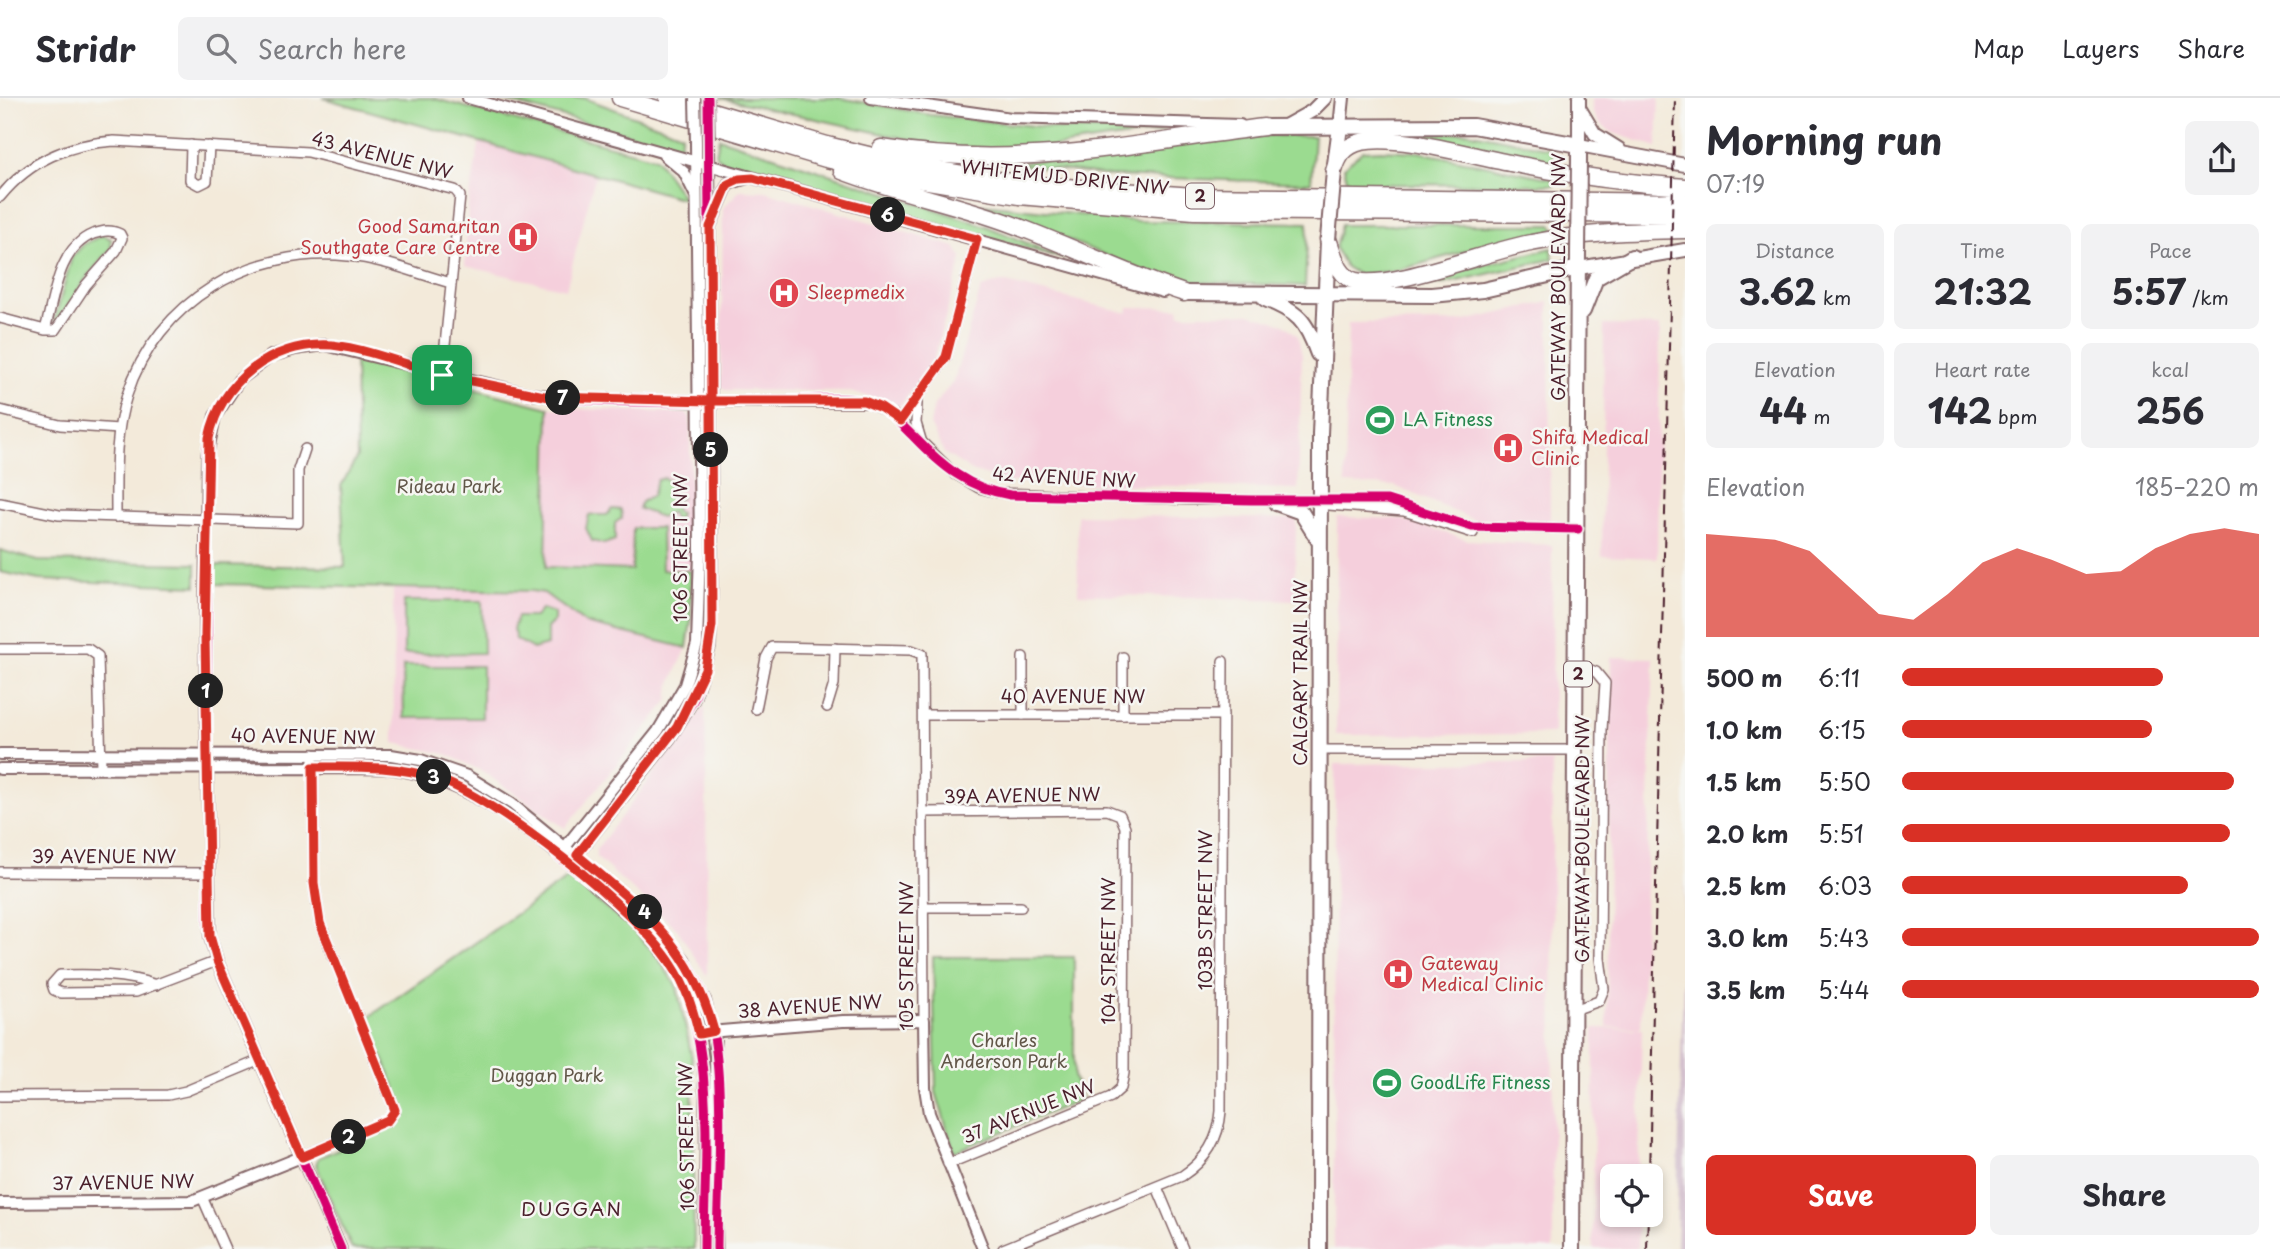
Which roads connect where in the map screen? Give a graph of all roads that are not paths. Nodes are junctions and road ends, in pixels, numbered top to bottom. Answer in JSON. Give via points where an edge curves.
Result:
{"nodes":[{"id":1,"x":468,"y":98,"type":"edge"},
{"id":2,"x":620,"y":98,"type":"edge"},
{"id":3,"x":668,"y":98,"type":"edge"},
{"id":4,"x":695,"y":98,"type":"edge"},
{"id":5,"x":708,"y":98,"type":"edge"},
{"id":6,"x":871,"y":98,"type":"edge"},
{"id":7,"x":1325,"y":98,"type":"edge"},
{"id":8,"x":1343,"y":98,"type":"edge"},
{"id":9,"x":1578,"y":102,"type":"edge"},
{"id":10,"x":1285,"y":126,"type":"junction"},
{"id":11,"x":1264,"y":127,"type":"junction"},
{"id":12,"x":1340,"y":127,"type":"junction"},
{"id":13,"x":191,"y":145,"type":"junction"},
{"id":14,"x":827,"y":145,"type":"junction"},
{"id":15,"x":209,"y":146,"type":"junction"},
{"id":16,"x":791,"y":150,"type":"junction"},
{"id":17,"x":659,"y":152,"type":"junction"},
{"id":18,"x":1579,"y":152,"type":"junction"},
{"id":19,"x":696,"y":161,"type":"junction"},
{"id":20,"x":1660,"y":162,"type":"junction"},
{"id":21,"x":709,"y":165,"type":"junction"},
{"id":22,"x":1685,"y":165,"type":"edge"},
{"id":23,"x":1334,"y":171,"type":"junction"},
{"id":24,"x":753,"y":178,"type":"junction"},
{"id":25,"x":1685,"y":187,"type":"edge"},
{"id":26,"x":0,"y":197,"type":"edge"},
{"id":27,"x":696,"y":197,"type":"junction"},
{"id":28,"x":1685,"y":202,"type":"edge"},
{"id":29,"x":1685,"y":215,"type":"edge"},
{"id":30,"x":710,"y":227,"type":"junction"},
{"id":31,"x":1685,"y":230,"type":"edge"},
{"id":32,"x":977,"y":239,"type":"junction"},
{"id":33,"x":1328,"y":239,"type":"junction"},
{"id":34,"x":1685,"y":250,"type":"edge"},
{"id":35,"x":1632,"y":257,"type":"junction"},
{"id":36,"x":1578,"y":260,"type":"junction"},
{"id":37,"x":451,"y":283,"type":"junction"},
{"id":38,"x":1184,"y":293,"type":"junction"},
{"id":39,"x":1258,"y":295,"type":"junction"},
{"id":40,"x":1324,"y":295,"type":"junction"},
{"id":41,"x":0,"y":318,"type":"edge"},
{"id":42,"x":1578,"y":322,"type":"junction"},
{"id":43,"x":48,"y":331,"type":"junction"},
{"id":44,"x":1322,"y":362,"type":"junction"},
{"id":45,"x":442,"y":375,"type":"junction"},
{"id":46,"x":919,"y":398,"type":"junction"},
{"id":47,"x":711,"y":401,"type":"junction"},
{"id":48,"x":698,"y":402,"type":"junction"},
{"id":49,"x":0,"y":411,"type":"edge"},
{"id":50,"x":900,"y":421,"type":"junction"},
{"id":51,"x":119,"y":429,"type":"junction"},
{"id":52,"x":924,"y":447,"type":"junction"},
{"id":53,"x":305,"y":449,"type":"dead end"},
{"id":54,"x":1269,"y":502,"type":"junction"},
{"id":55,"x":1320,"y":502,"type":"junction"},
{"id":56,"x":0,"y":503,"type":"edge"},
{"id":57,"x":116,"y":517,"type":"junction"},
{"id":58,"x":207,"y":519,"type":"junction"},
{"id":59,"x":1578,"y":532,"type":"junction"},
{"id":60,"x":1320,"y":545,"type":"junction"},
{"id":61,"x":835,"y":648,"type":"junction"},
{"id":62,"x":0,"y":649,"type":"edge"},
{"id":63,"x":1023,"y":657,"type":"dead end"},
{"id":64,"x":1123,"y":657,"type":"dead end"},
{"id":65,"x":1223,"y":661,"type":"dead end"},
{"id":66,"x":1578,"y":665,"type":"junction"},
{"id":67,"x":827,"y":707,"type":"dead end"},
{"id":68,"x":756,"y":709,"type":"dead end"},
{"id":69,"x":924,"y":715,"type":"junction"},
{"id":70,"x":1023,"y":715,"type":"junction"},
{"id":71,"x":1123,"y":715,"type":"junction"},
{"id":72,"x":1223,"y":715,"type":"junction"},
{"id":73,"x":1320,"y":750,"type":"junction"},
{"id":74,"x":1577,"y":750,"type":"junction"},
{"id":75,"x":207,"y":753,"type":"junction"},
{"id":76,"x":0,"y":754,"type":"edge"},
{"id":77,"x":101,"y":754,"type":"junction"},
{"id":78,"x":313,"y":754,"type":"junction"},
{"id":79,"x":101,"y":767,"type":"junction"},
{"id":80,"x":207,"y":767,"type":"junction"},
{"id":81,"x":313,"y":767,"type":"junction"},
{"id":82,"x":0,"y":768,"type":"edge"},
{"id":83,"x":923,"y":812,"type":"junction"},
{"id":84,"x":1120,"y":815,"type":"joint"},
{"id":85,"x":566,"y":846,"type":"junction"},
{"id":86,"x":577,"y":855,"type":"junction"},
{"id":87,"x":558,"y":856,"type":"junction"},
{"id":88,"x":569,"y":864,"type":"junction"},
{"id":89,"x":0,"y":872,"type":"edge"},
{"id":90,"x":208,"y":873,"type":"junction"},
{"id":91,"x":1021,"y":906,"type":"dead end"},
{"id":92,"x":924,"y":907,"type":"junction"},
{"id":93,"x":217,"y":961,"type":"junction"},
{"id":94,"x":156,"y":985,"type":"junction"},
{"id":95,"x":1574,"y":1010,"type":"junction"},
{"id":96,"x":924,"y":1020,"type":"junction"},
{"id":97,"x":714,"y":1031,"type":"junction"},
{"id":98,"x":699,"y":1034,"type":"junction"},
{"id":99,"x":260,"y":1060,"type":"junction"},
{"id":100,"x":1121,"y":1088,"type":"joint"},
{"id":101,"x":0,"y":1096,"type":"edge"},
{"id":102,"x":302,"y":1157,"type":"junction"},
{"id":103,"x":948,"y":1164,"type":"junction"},
{"id":104,"x":1157,"y":1187,"type":"junction"},
{"id":105,"x":203,"y":1199,"type":"junction"},
{"id":106,"x":0,"y":1203,"type":"edge"},
{"id":107,"x":225,"y":1249,"type":"edge"},
{"id":108,"x":341,"y":1249,"type":"edge"},
{"id":109,"x":704,"y":1249,"type":"edge"},
{"id":110,"x":717,"y":1249,"type":"edge"},
{"id":111,"x":983,"y":1249,"type":"edge"},
{"id":112,"x":1003,"y":1249,"type":"edge"},
{"id":113,"x":1182,"y":1249,"type":"edge"},
{"id":114,"x":1319,"y":1249,"type":"edge"},
{"id":115,"x":1572,"y":1249,"type":"edge"}],
"edges":[{"from":1,"to":17,"type":"street"},
{"from":2,"to":16,"type":"highway","name":"WHITEMUD DRIVE NW","number":"2"},
{"from":3,"to":14,"type":"highway","name":"WHITEMUD DRIVE NW","number":"2"},
{"from":4,"to":19,"type":"street","name":"106 STREET NW","bridge":true},
{"from":5,"to":21,"type":"street","name":"106 STREET NW","bridge":true},
{"from":6,"to":11,"type":"street","via":[[1011,118]]},
{"from":7,"to":10,"type":"main road"},
{"from":8,"to":12,"type":"main road","name":"CALGARY TRAIL NW"},
{"from":9,"to":18,"type":"main road","name":"GATEWAY BOULEVARD NW"},
{"from":9,"to":20,"type":"main road","via":[[1600,138],[1632,155]]},
{"from":10,"to":11,"type":"highway"},
{"from":10,"to":12,"type":"highway"},
{"from":11,"to":14,"type":"highway","via":[[1010,159],[920,154],[855,143]]},
{"from":12,"to":18,"type":"highway","via":[[1473,126]]},
{"from":12,"to":23,"type":"highway","name":"CALGARY TRAIL NW"},
{"from":13,"to":15,"type":"street","name":"43 AVENUE NW"},
{"from":13,"to":15,"type":"street","via":[[190,180],[199,185],[207,181]]},
{"from":13,"to":26,"type":"street","name":"43 AVENUE NW","via":[[92,143],[56,152]]},
{"from":14,"to":28,"type":"highway","name":"WHITEMUD DRIVE NW","number":"2","via":[[973,176],[1111,191]]},
{"from":15,"to":37,"type":"street","name":"43 AVENUE NW","via":[[328,155],[455,190],[460,196]]},
{"from":16,"to":29,"type":"highway","name":"WHITEMUD DRIVE NW","number":"2","via":[[904,177],[1019,196],[1159,209]]},
{"from":16,"to":38,"type":"highway","via":[[871,182],[1000,220],[1116,270]]},
{"from":17,"to":19,"type":"street"},
{"from":17,"to":27,"type":"street","via":[[681,167]]},
{"from":18,"to":20,"type":"main road"},
{"from":18,"to":36,"type":"highway","name":"GATEWAY BOULEVARD NW","number":"2","bridge":true},
{"from":19,"to":21,"type":"street"},
{"from":19,"to":27,"type":"street","name":"106 STREET NW"},
{"from":20,"to":22,"type":"main road"},
{"from":21,"to":24,"type":"street"},
{"from":21,"to":30,"type":"street","name":"106 STREET NW"},
{"from":23,"to":25,"type":"highway","via":[[1345,150],[1373,141],[1589,177]]},
{"from":23,"to":33,"type":"highway","name":"CALGARY TRAIL NW","bridge":true},
{"from":24,"to":30,"type":"street","via":[[728,184]]},
{"from":24,"to":32,"type":"street"},
{"from":27,"to":48,"type":"street","name":"106 STREET NW"},
{"from":30,"to":47,"type":"street","name":"106 STREET NW"},
{"from":31,"to":33,"type":"highway","via":[[1608,232],[1540,241],[1367,283],[1345,275]]},
{"from":32,"to":38,"type":"street","via":[[1161,292]]},
{"from":32,"to":46,"type":"street","via":[[948,352]]},
{"from":33,"to":40,"type":"highway","name":"CALGARY TRAIL NW"},
{"from":34,"to":35,"type":"main road"},
{"from":35,"to":36,"type":"main road"},
{"from":35,"to":42,"type":"highway","via":[[1596,278]]},
{"from":36,"to":40,"type":"highway","via":[[1467,292]]},
{"from":36,"to":42,"type":"highway","name":"GATEWAY BOULEVARD NW","number":"2"},
{"from":37,"to":45,"type":"street"},
{"from":37,"to":51,"type":"street","via":[[335,255],[282,258],[246,268],[186,305],[158,335],[134,376]]},
{"from":38,"to":39,"type":"highway"},
{"from":39,"to":40,"type":"highway"},
{"from":39,"to":44,"type":"highway","via":[[1297,315]]},
{"from":40,"to":44,"type":"highway","name":"CALGARY TRAIL NW"},
{"from":41,"to":43,"type":"street"},
{"from":42,"to":59,"type":"highway","name":"GATEWAY BOULEVARD NW","number":"2"},
{"from":43,"to":43,"type":"street","via":[[59,327],[86,285],[116,251],[120,234],[99,232],[74,247],[64,266]]},
{"from":44,"to":55,"type":"highway","name":"CALGARY TRAIL NW"},
{"from":45,"to":48,"type":"street","name":"42 AVENUE NW","via":[[549,397]]},
{"from":45,"to":58,"type":"street","name":"42 AVENUE NW","via":[[341,347],[317,345],[271,356],[239,380],[219,407],[207,455]]},
{"from":46,"to":50,"type":"street"},
{"from":46,"to":52,"type":"street","via":[[916,423]]},
{"from":47,"to":48,"type":"street","name":"42 AVENUE NW"},
{"from":47,"to":50,"type":"street","name":"42 AVENUE NW","via":[[858,401],[881,408]]},
{"from":47,"to":86,"type":"street","name":"106 STREET NW","via":[[712,625],[705,669],[677,727]]},
{"from":48,"to":85,"type":"street","name":"106 STREET NW","via":[[700,624],[692,665],[658,731]]},
{"from":49,"to":51,"type":"street","via":[[60,425]]},
{"from":50,"to":52,"type":"street","name":"42 AVENUE NW"},
{"from":51,"to":57,"type":"street"},
{"from":52,"to":54,"type":"street","name":"42 AVENUE NW","via":[[963,480],[998,493]]},
{"from":53,"to":58,"type":"street","via":[[298,470],[298,523]]},
{"from":54,"to":55,"type":"street","name":"42 AVENUE NW"},
{"from":54,"to":60,"type":"highway","via":[[1301,512]]},
{"from":55,"to":59,"type":"street","name":"42 AVENUE NW","via":[[1404,511],[1470,533]]},
{"from":55,"to":60,"type":"highway","name":"CALGARY TRAIL NW"},
{"from":56,"to":57,"type":"street","via":[[59,515]]},
{"from":57,"to":58,"type":"street"},
{"from":58,"to":75,"type":"street","name":"42 AVENUE NW"},
{"from":59,"to":66,"type":"highway","name":"GATEWAY BOULEVARD NW","number":"2"},
{"from":60,"to":73,"type":"highway","name":"CALGARY TRAIL NW"},
{"from":61,"to":67,"type":"street","via":[[834,684]]},
{"from":61,"to":68,"type":"street","via":[[772,648],[766,657]]},
{"from":61,"to":69,"type":"street","name":"105 STREET NW","via":[[922,654]]},
{"from":62,"to":77,"type":"street","via":[[89,649],[98,656]]},
{"from":63,"to":70,"type":"street"},
{"from":64,"to":71,"type":"street"},
{"from":65,"to":72,"type":"street","name":"103B STREET NW"},
{"from":66,"to":74,"type":"highway","name":"GATEWAY BOULEVARD NW","number":"2"},
{"from":66,"to":95,"type":"street","name":"GATEWAY BOULEVARD NW","via":[[1598,673],[1605,683],[1600,946],[1604,989],[1600,1001]]},
{"from":69,"to":70,"type":"street","name":"40 AVENUE NW"},
{"from":69,"to":83,"type":"street","name":"105 STREET NW"},
{"from":70,"to":71,"type":"street","name":"40 AVENUE NW"},
{"from":71,"to":72,"type":"street","name":"40 AVENUE NW"},
{"from":72,"to":104,"type":"street","name":"103B STREET NW","via":[[1221,1111],[1218,1131],[1205,1156],[1182,1176]]},
{"from":73,"to":74,"type":"street"},
{"from":73,"to":114,"type":"highway","name":"CALGARY TRAIL NW"},
{"from":74,"to":95,"type":"highway","name":"GATEWAY BOULEVARD NW","number":"2"},
{"from":75,"to":77,"type":"street","name":"40 AVENUE NW"},
{"from":75,"to":78,"type":"street","name":"40 AVENUE NW"},
{"from":75,"to":80,"type":"street","name":"42 AVENUE NW"},
{"from":76,"to":77,"type":"street","name":"40 AVENUE NW"},
{"from":77,"to":79,"type":"street"},
{"from":78,"to":81,"type":"street"},
{"from":78,"to":85,"type":"street","name":"40 AVENUE NW","via":[[402,756],[443,767],[487,788]]},
{"from":79,"to":80,"type":"street","name":"40 AVENUE NW"},
{"from":79,"to":82,"type":"street","name":"40 AVENUE NW"},
{"from":80,"to":81,"type":"street","name":"40 AVENUE NW"},
{"from":80,"to":90,"type":"street","name":"42 AVENUE NW"},
{"from":81,"to":87,"type":"street","name":"40 AVENUE NW","via":[[387,768],[446,781],[476,796]]},
{"from":81,"to":102,"type":"street","name":"37 AVENUE NW","via":[[314,883],[320,923],[394,1113],[388,1120]]},
{"from":83,"to":84,"type":"street","name":"39A AVENUE NW","via":[[1107,810]]},
{"from":83,"to":92,"type":"street","name":"105 STREET NW"},
{"from":84,"to":100,"type":"street","name":"104 STREET NW","via":[[1125,827]]},
{"from":85,"to":86,"type":"street","name":"40 AVENUE NW"},
{"from":85,"to":87,"type":"street","name":"106 STREET NW"},
{"from":86,"to":88,"type":"street","name":"106 STREET NW"},
{"from":86,"to":97,"type":"street","name":"106 STREET NW","via":[[666,935],[698,981]]},
{"from":87,"to":88,"type":"street","name":"106 STREET NW"},
{"from":88,"to":98,"type":"street","name":"106 STREET NW","via":[[655,941],[686,989]]},
{"from":89,"to":90,"type":"street","name":"39 AVENUE NW"},
{"from":90,"to":93,"type":"street","name":"42 AVENUE NW","via":[[208,924]]},
{"from":91,"to":92,"type":"street"},
{"from":92,"to":96,"type":"street","name":"105 STREET NW"},
{"from":93,"to":94,"type":"street"},
{"from":93,"to":99,"type":"street","name":"42 AVENUE NW"},
{"from":94,"to":94,"type":"street","via":[[136,992],[61,993],[52,984],[60,975],[102,975]]},
{"from":95,"to":115,"type":"highway","name":"GATEWAY BOULEVARD NW","number":"2"},
{"from":96,"to":97,"type":"street","name":"38 AVENUE NW"},
{"from":96,"to":103,"type":"street","name":"105 STREET NW","via":[[926,1103]]},
{"from":97,"to":98,"type":"street","name":"38 AVENUE NW"},
{"from":97,"to":110,"type":"street","name":"106 STREET NW"},
{"from":98,"to":109,"type":"street","name":"106 STREET NW"},
{"from":99,"to":101,"type":"street","via":[[168,1095]]},
{"from":99,"to":102,"type":"street","name":"42 AVENUE NW"},
{"from":100,"to":103,"type":"street","name":"37 AVENUE NW","via":[[1111,1097]]},
{"from":102,"to":105,"type":"street","name":"37 AVENUE NW"},
{"from":102,"to":108,"type":"street","name":"42 AVENUE NW"},
{"from":103,"to":111,"type":"street","name":"105 STREET NW"},
{"from":104,"to":112,"type":"street"},
{"from":104,"to":113,"type":"street"},
{"from":105,"to":106,"type":"street","name":"37 AVENUE NW"},
{"from":105,"to":107,"type":"street"}]}
